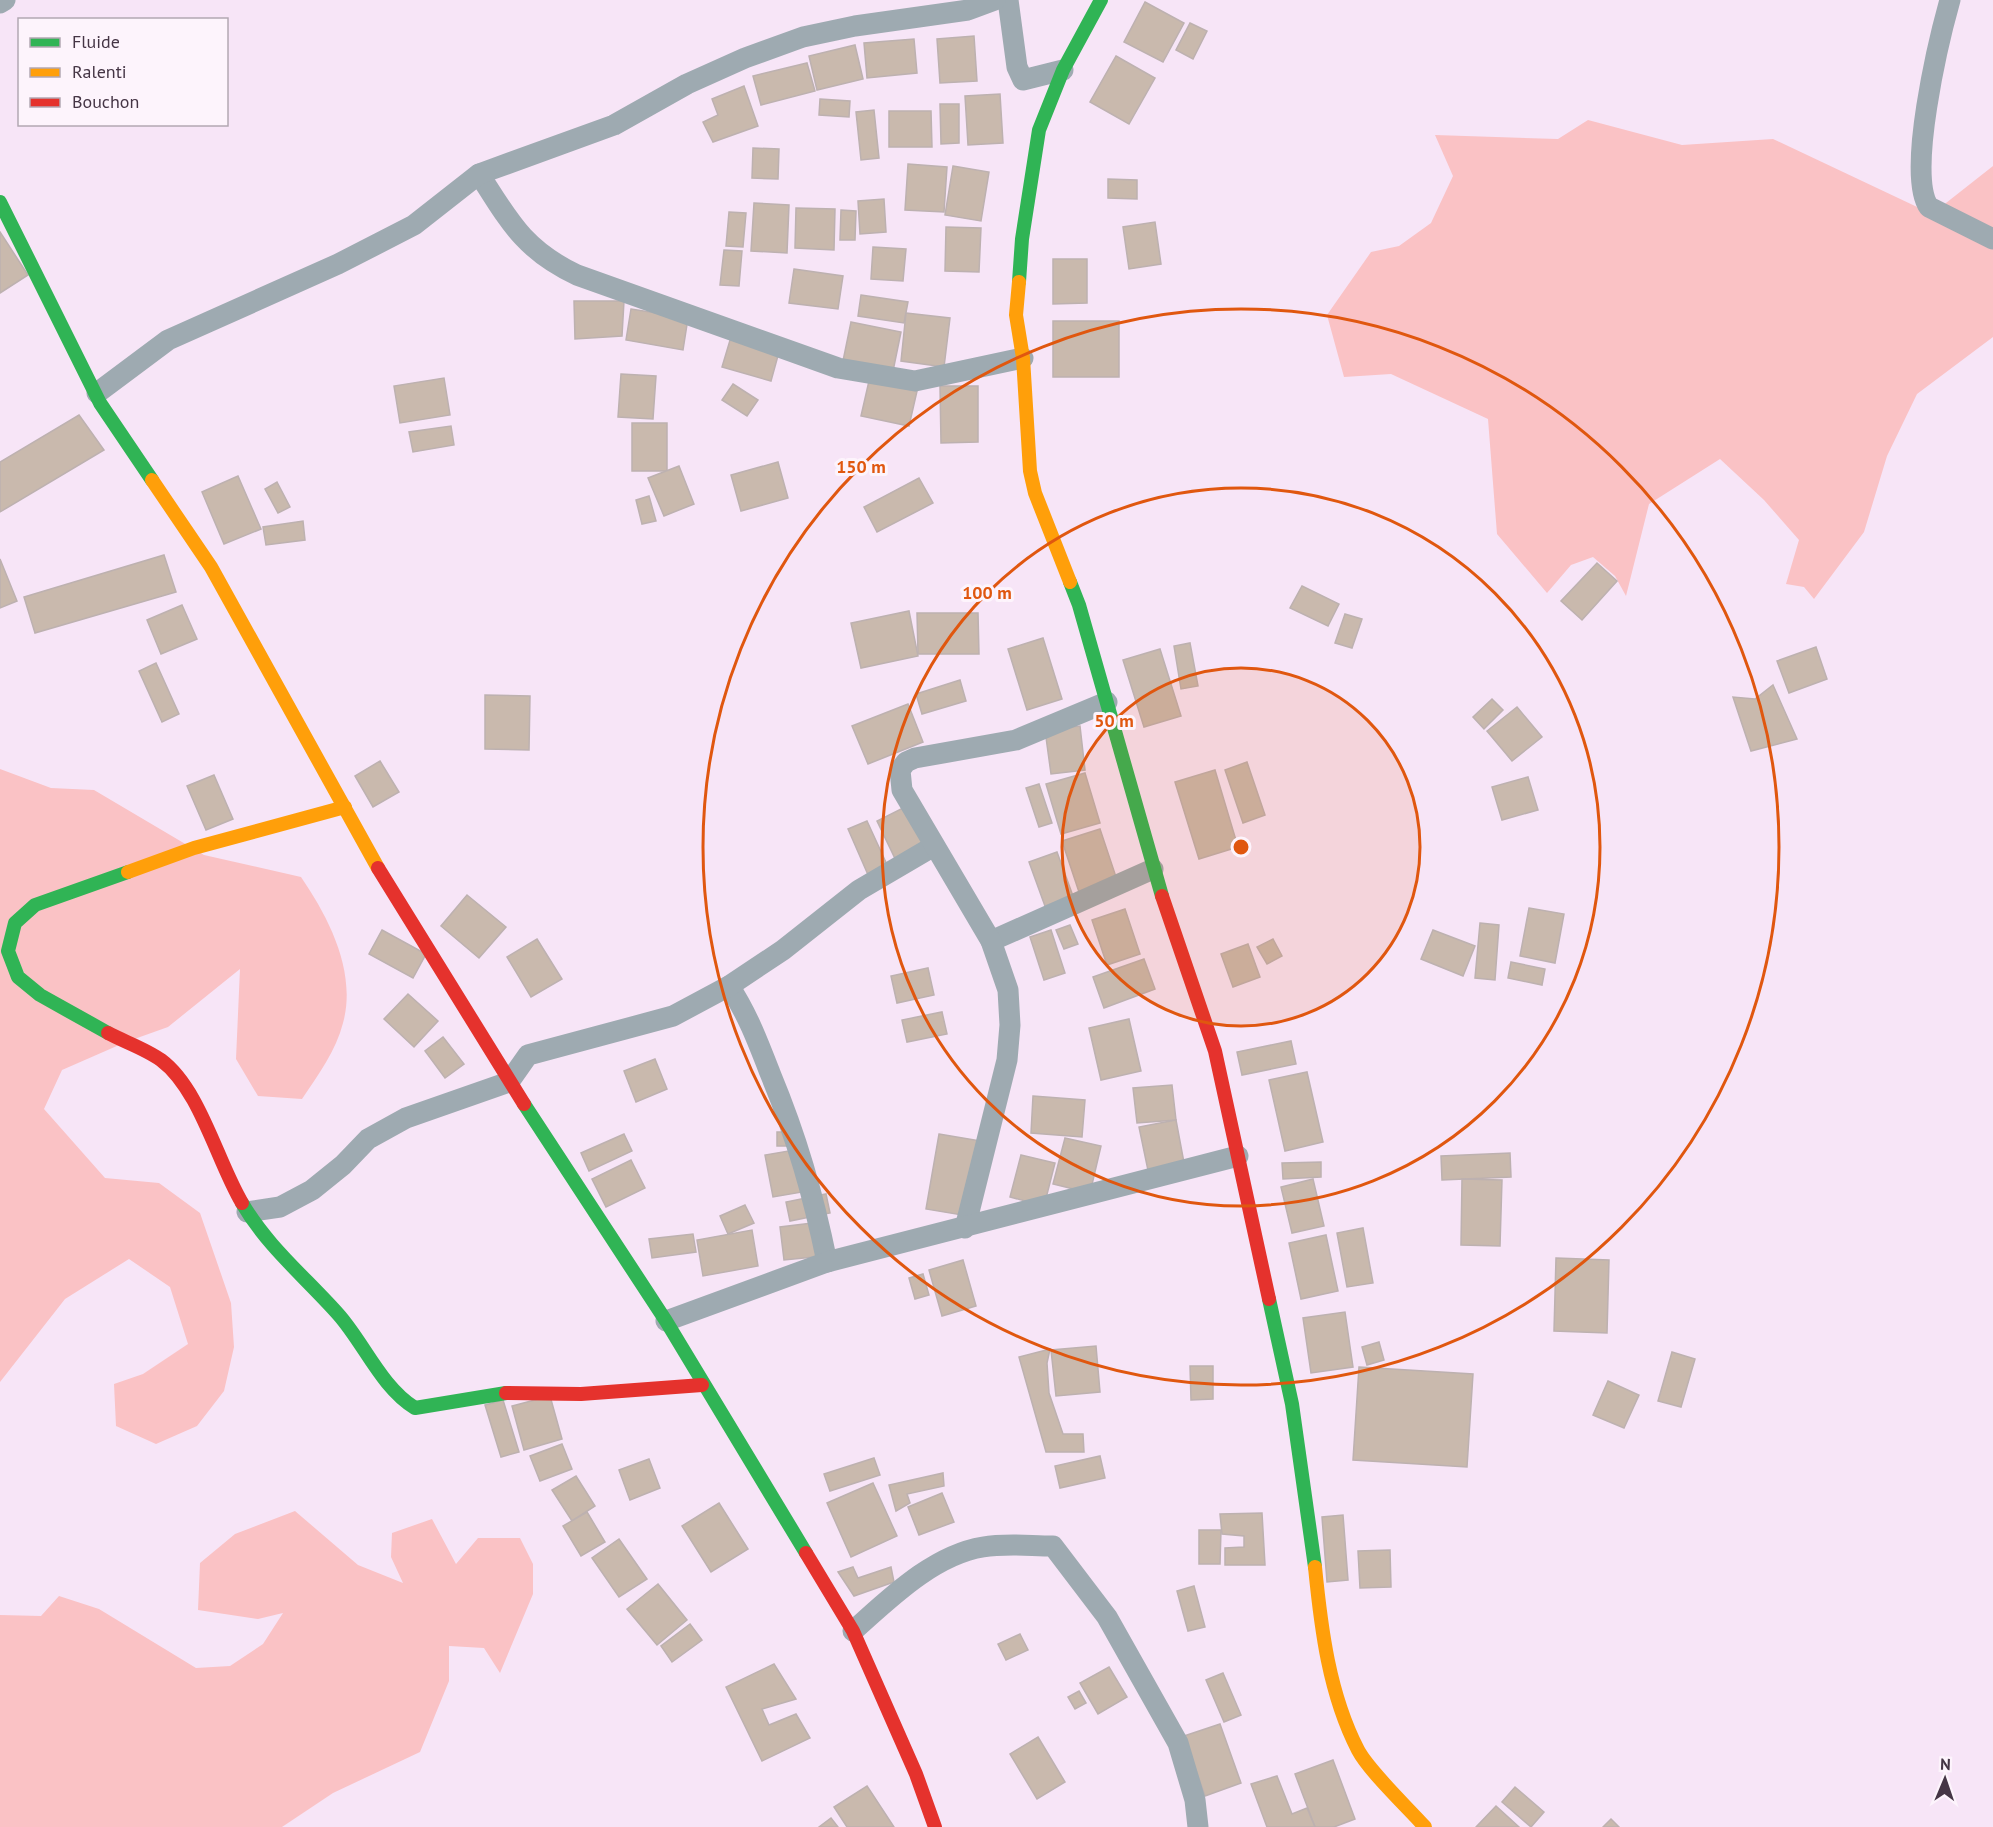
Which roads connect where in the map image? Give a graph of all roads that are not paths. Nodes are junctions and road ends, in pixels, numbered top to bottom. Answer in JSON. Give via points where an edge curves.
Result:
{"nodes":[{"id":1,"x":5,"y":0,"type":"edge"},
{"id":2,"x":1008,"y":0,"type":"edge"},
{"id":3,"x":1101,"y":0,"type":"edge"},
{"id":4,"x":1950,"y":0,"type":"edge"},
{"id":5,"x":986,"y":2,"type":"edge"},
{"id":6,"x":0,"y":3,"type":"edge"},
{"id":7,"x":1011,"y":31,"type":"junction"},
{"id":8,"x":1063,"y":70,"type":"junction"},
{"id":9,"x":479,"y":174,"type":"junction"},
{"id":10,"x":0,"y":202,"type":"edge"},
{"id":11,"x":1993,"y":239,"type":"edge"},
{"id":12,"x":1023,"y":358,"type":"junction"},
{"id":13,"x":97,"y":393,"type":"junction"},
{"id":14,"x":1107,"y":702,"type":"junction"},
{"id":15,"x":345,"y":807,"type":"junction"},
{"id":16,"x":934,"y":846,"type":"junction"},
{"id":17,"x":1153,"y":869,"type":"junction"},
{"id":18,"x":991,"y":941,"type":"junction"},
{"id":19,"x":729,"y":986,"type":"junction"},
{"id":20,"x":509,"y":1082,"type":"junction"},
{"id":21,"x":1238,"y":1156,"type":"junction"},
{"id":22,"x":247,"y":1212,"type":"junction"},
{"id":23,"x":965,"y":1228,"type":"junction"},
{"id":24,"x":827,"y":1262,"type":"junction"},
{"id":25,"x":666,"y":1322,"type":"junction"},
{"id":26,"x":702,"y":1385,"type":"junction"},
{"id":27,"x":853,"y":1631,"type":"junction"},
{"id":28,"x":935,"y":1827,"type":"edge"},
{"id":29,"x":1198,"y":1827,"type":"edge"},
{"id":30,"x":1425,"y":1827,"type":"edge"}],
"edges":[{"from":1,"to":6,"type":"street"},
{"from":2,"to":7,"type":"street"},
{"from":3,"to":8,"type":"street"},
{"from":4,"to":11,"type":"street","via":[[1928,96],[1923,198],[1929,207]]},
{"from":5,"to":7,"type":"street"},
{"from":5,"to":9,"type":"street","via":[[952,13],[802,37],[725,67],[614,125]]},
{"from":7,"to":8,"type":"street","via":[[1023,80]]},
{"from":8,"to":12,"type":"street","via":[[1039,130],[1022,239],[1016,315]]},
{"from":9,"to":12,"type":"street","via":[[513,226],[552,263],[838,368],[915,381]]},
{"from":9,"to":13,"type":"street","via":[[414,225],[338,264],[168,340]]},
{"from":10,"to":13,"type":"street"},
{"from":12,"to":14,"type":"street","via":[[1030,471],[1035,493],[1079,605]]},
{"from":13,"to":15,"type":"street","via":[[211,567]]},
{"from":14,"to":16,"type":"street","via":[[1016,740],[906,762],[900,770],[902,790]]},
{"from":14,"to":17,"type":"street"},
{"from":15,"to":20,"type":"street","via":[[387,884]]},
{"from":15,"to":22,"type":"street","via":[[194,848],[35,905],[15,923],[8,951],[18,977],[71,1014],[161,1060],[184,1083],[226,1176]]},
{"from":16,"to":18,"type":"street"},
{"from":16,"to":19,"type":"street","via":[[859,890],[783,950]]},
{"from":17,"to":18,"type":"street"},
{"from":17,"to":21,"type":"street","via":[[1215,1051]]},
{"from":18,"to":23,"type":"street","via":[[1008,990],[1007,1060]]},
{"from":19,"to":20,"type":"street","via":[[673,1016],[528,1054]]},
{"from":19,"to":24,"type":"street","via":[[746,1011],[796,1136]]},
{"from":20,"to":22,"type":"street","via":[[406,1118],[368,1139],[312,1190],[280,1207]]},
{"from":20,"to":25,"type":"street"},
{"from":21,"to":23,"type":"street"},
{"from":21,"to":30,"type":"street","via":[[1292,1404],[1320,1618],[1336,1695],[1359,1752]]},
{"from":22,"to":26,"type":"street","via":[[280,1254],[339,1315],[397,1397],[415,1408],[508,1393],[582,1394]]},
{"from":23,"to":24,"type":"street"},
{"from":24,"to":25,"type":"street"},
{"from":25,"to":26,"type":"street"},
{"from":26,"to":27,"type":"street"},
{"from":27,"to":28,"type":"street"},
{"from":27,"to":29,"type":"street","via":[[909,1581],[960,1554],[1004,1545],[1053,1546],[1107,1617],[1178,1743],[1195,1800]]}]}
